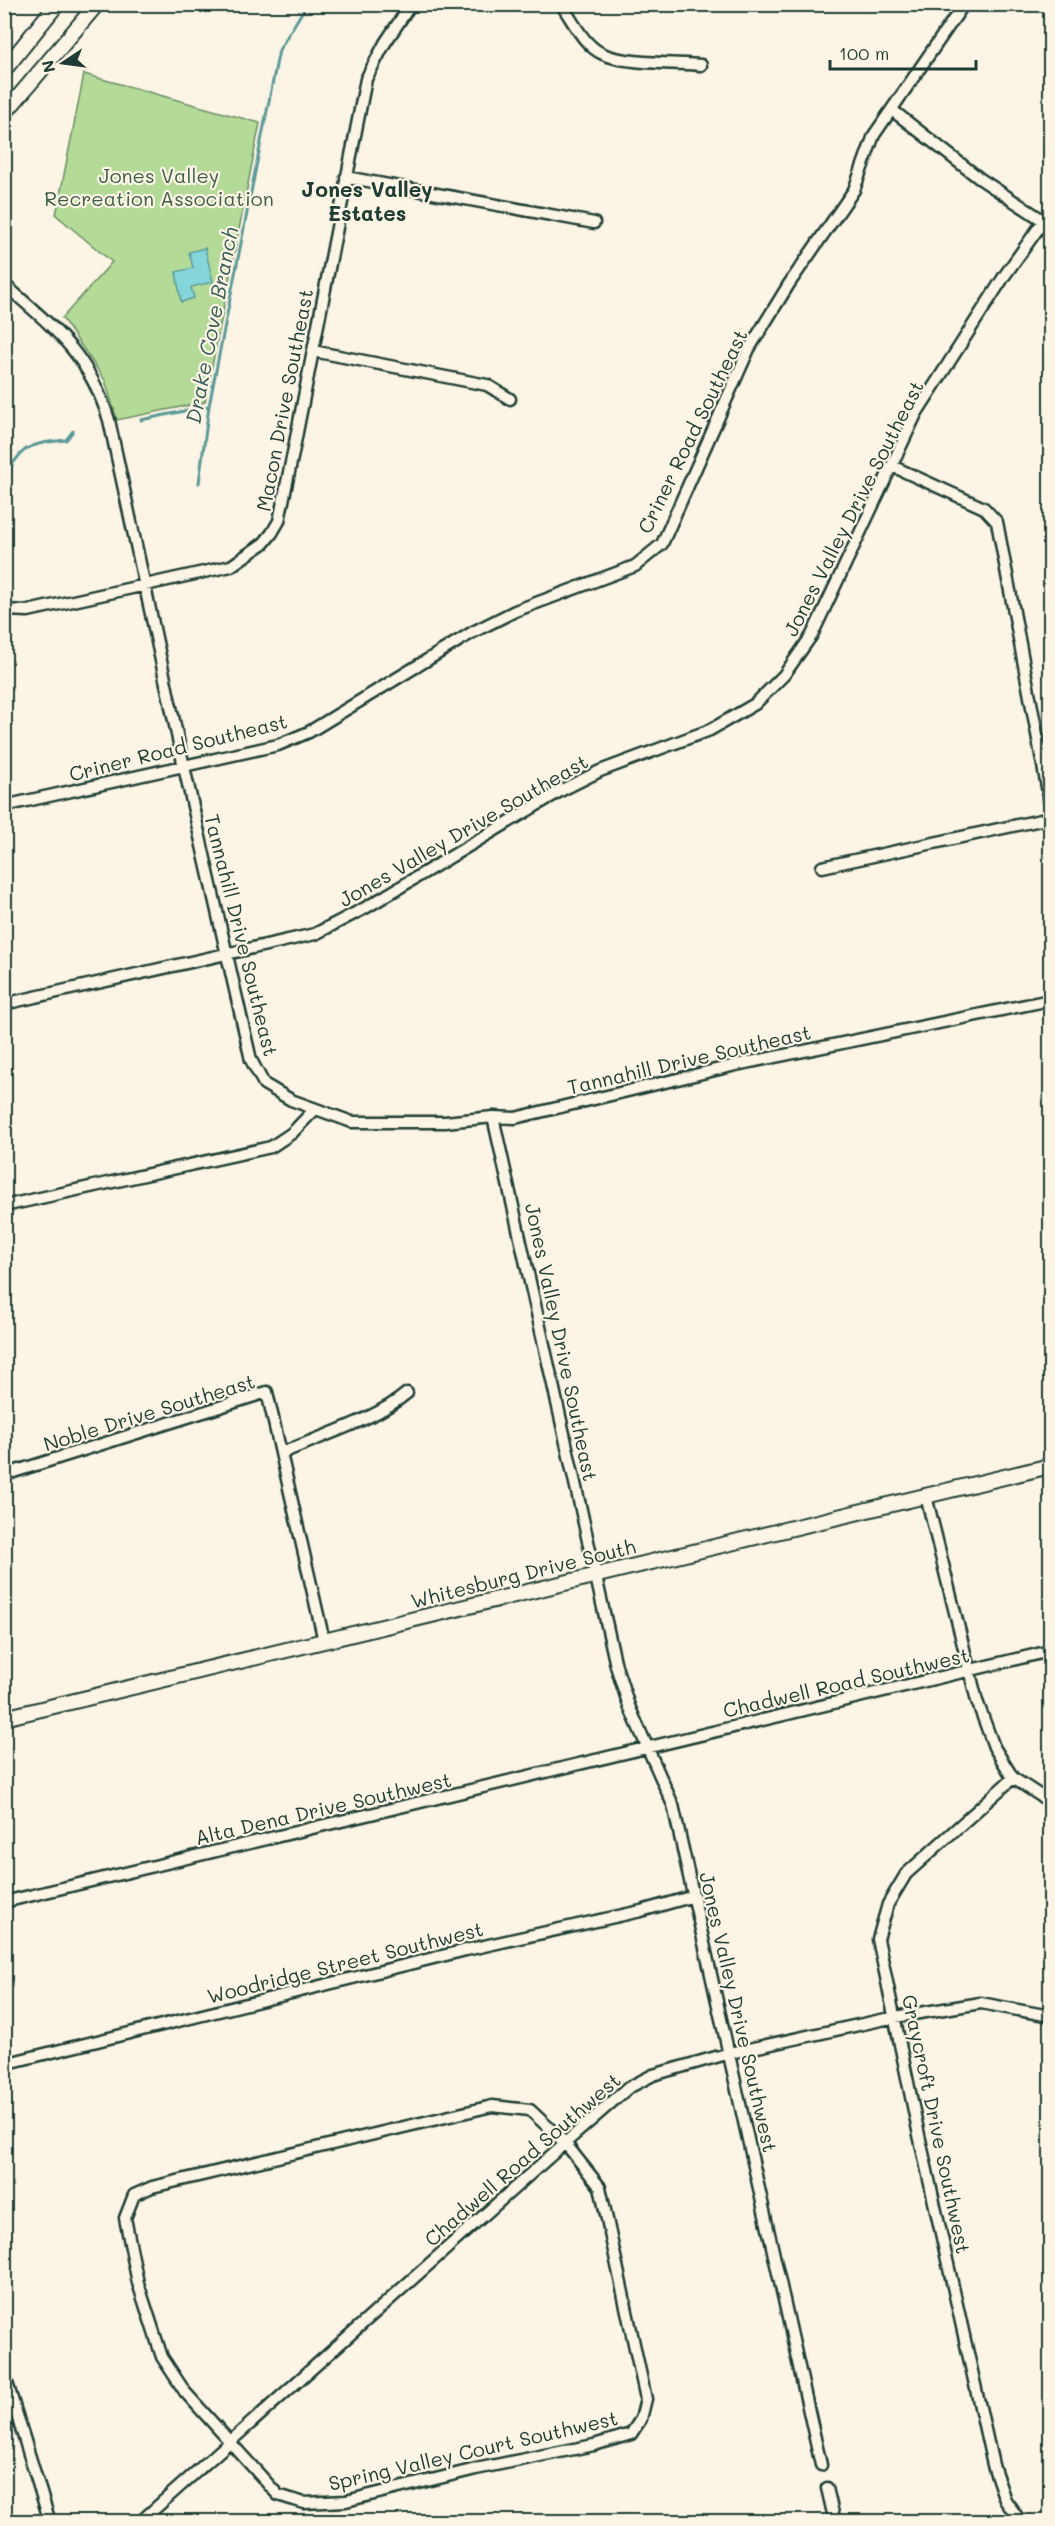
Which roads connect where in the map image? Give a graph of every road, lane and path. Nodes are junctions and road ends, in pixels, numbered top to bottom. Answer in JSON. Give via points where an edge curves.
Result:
{"nodes":[{"id":1,"x":57,"y":4,"type":"edge"},
{"id":2,"x":97,"y":4,"type":"edge"},
{"id":3,"x":411,"y":4,"type":"edge"},
{"id":4,"x":561,"y":4,"type":"edge"},
{"id":5,"x":964,"y":4,"type":"edge"},
{"id":6,"x":701,"y":65,"type":"dead end"},
{"id":7,"x":4,"y":70,"type":"edge"},
{"id":8,"x":892,"y":110,"type":"junction"},
{"id":9,"x":4,"y":114,"type":"edge"},
{"id":10,"x":346,"y":177,"type":"junction"},
{"id":11,"x":1048,"y":219,"type":"edge"},
{"id":12,"x":594,"y":223,"type":"dead end"},
{"id":13,"x":4,"y":284,"type":"edge"},
{"id":14,"x":313,"y":351,"type":"junction"},
{"id":15,"x":510,"y":399,"type":"dead end"},
{"id":16,"x":892,"y":466,"type":"junction"},
{"id":17,"x":145,"y":586,"type":"junction"},
{"id":18,"x":4,"y":610,"type":"edge"},
{"id":19,"x":184,"y":767,"type":"junction"},
{"id":20,"x":1050,"y":803,"type":"edge"},
{"id":21,"x":4,"y":806,"type":"edge"},
{"id":22,"x":1050,"y":818,"type":"edge"},
{"id":23,"x":822,"y":867,"type":"dead end"},
{"id":24,"x":226,"y":954,"type":"junction"},
{"id":25,"x":1050,"y":1000,"type":"edge"},
{"id":26,"x":4,"y":1004,"type":"edge"},
{"id":27,"x":315,"y":1109,"type":"junction"},
{"id":28,"x":493,"y":1117,"type":"junction"},
{"id":29,"x":4,"y":1206,"type":"edge"},
{"id":30,"x":407,"y":1393,"type":"dead end"},
{"id":31,"x":282,"y":1453,"type":"junction"},
{"id":32,"x":1050,"y":1466,"type":"edge"},
{"id":33,"x":4,"y":1475,"type":"edge"},
{"id":34,"x":926,"y":1496,"type":"junction"},
{"id":35,"x":595,"y":1576,"type":"junction"},
{"id":36,"x":324,"y":1641,"type":"junction"},
{"id":37,"x":1050,"y":1651,"type":"edge"},
{"id":38,"x":970,"y":1671,"type":"junction"},
{"id":39,"x":4,"y":1718,"type":"edge"},
{"id":40,"x":650,"y":1749,"type":"junction"},
{"id":41,"x":1014,"y":1778,"type":"junction"},
{"id":42,"x":1050,"y":1802,"type":"edge"},
{"id":43,"x":694,"y":1896,"type":"junction"},
{"id":44,"x":4,"y":1902,"type":"edge"},
{"id":45,"x":1050,"y":2016,"type":"edge"},
{"id":46,"x":895,"y":2017,"type":"junction"},
{"id":47,"x":730,"y":2053,"type":"junction"},
{"id":48,"x":4,"y":2064,"type":"edge"},
{"id":49,"x":565,"y":2143,"type":"junction"},
{"id":50,"x":4,"y":2373,"type":"edge"},
{"id":51,"x":228,"y":2442,"type":"junction"},
{"id":52,"x":821,"y":2465,"type":"dead end"},
{"id":53,"x":827,"y":2488,"type":"dead end"},
{"id":54,"x":50,"y":2522,"type":"edge"},
{"id":55,"x":140,"y":2522,"type":"edge"},
{"id":56,"x":835,"y":2522,"type":"edge"},
{"id":57,"x":1021,"y":2522,"type":"edge"}],
"edges":[{"from":1,"to":7,"type":"main road"},
{"from":2,"to":9,"type":"main road"},
{"from":3,"to":10,"type":"street","name":"Macon Drive Southeast","via":[[366,79]]},
{"from":4,"to":6,"type":"street","via":[[584,38],[603,54],[629,60]]},
{"from":5,"to":8,"type":"street","name":"Criner Road Southeast"},
{"from":8,"to":11,"type":"street","via":[[979,178]]},
{"from":8,"to":19,"type":"street","name":"Criner Road Southeast","via":[[874,135],[854,190],[748,349],[662,544],[635,566],[515,611],[473,632],[309,732],[278,745]]},
{"from":10,"to":12,"type":"street"},
{"from":10,"to":14,"type":"street","name":"Macon Drive Southeast"},
{"from":11,"to":16,"type":"street","name":"Jones Valley Drive Southeast","via":[[1005,275],[916,414]]},
{"from":13,"to":17,"type":"street","name":"Tannahill Drive Southeast","via":[[68,341],[100,392]]},
{"from":14,"to":15,"type":"street","via":[[487,386]]},
{"from":14,"to":17,"type":"street","name":"Macon Drive Southeast","via":[[279,521],[272,533],[231,566]]},
{"from":16,"to":20,"type":"street","via":[[984,508],[997,522]]},
{"from":16,"to":24,"type":"street","name":"Jones Valley Drive Southeast","via":[[812,635],[784,675],[755,704],[710,730],[600,771],[562,790],[315,934]]},
{"from":17,"to":18,"type":"street","name":"Macon Drive Southeast","via":[[28,611]]},
{"from":17,"to":19,"type":"street","name":"Tannahill Drive Southeast"},
{"from":19,"to":21,"type":"street","name":"Criner Road Southeast"},
{"from":19,"to":24,"type":"street","name":"Tannahill Drive Southeast"},
{"from":22,"to":23,"type":"street"},
{"from":24,"to":26,"type":"street","name":"Jones Valley Drive Southeast"},
{"from":24,"to":27,"type":"street","name":"Tannahill Drive Southeast","via":[[251,1060],[264,1084]]},
{"from":25,"to":28,"type":"street","name":"Tannahill Drive Southeast","via":[[736,1065],[515,1118]]},
{"from":27,"to":28,"type":"street","name":"Tannahill Drive Southeast","via":[[352,1122],[445,1122]]},
{"from":27,"to":29,"type":"street","via":[[271,1148]]},
{"from":28,"to":35,"type":"street","name":"Jones Valley Drive Southeast"},
{"from":30,"to":31,"type":"street","via":[[358,1421]]},
{"from":31,"to":33,"type":"street","name":"Noble Drive Southeast","via":[[267,1392]]},
{"from":31,"to":36,"type":"street","name":"Noble Drive Southeast"},
{"from":32,"to":34,"type":"main road","name":"Whitesburg Drive South"},
{"from":34,"to":35,"type":"main road","name":"Whitesburg Drive South"},
{"from":34,"to":38,"type":"street"},
{"from":35,"to":36,"type":"main road","name":"Whitesburg Drive South"},
{"from":35,"to":40,"type":"street","name":"Jones Valley Drive Southwest","via":[[616,1666],[629,1706]]},
{"from":36,"to":39,"type":"main road","name":"Whitesburg Drive South"},
{"from":37,"to":38,"type":"street","name":"Chadwell Road Southwest"},
{"from":38,"to":40,"type":"street","name":"Chadwell Road Southwest"},
{"from":38,"to":41,"type":"street","via":[[994,1747]]},
{"from":40,"to":43,"type":"street","name":"Jones Valley Drive Southwest","via":[[673,1804]]},
{"from":40,"to":44,"type":"street","name":"Alta Dena Drive Southwest"},
{"from":41,"to":42,"type":"street"},
{"from":41,"to":46,"type":"street","name":"Graycroft Drive Southwest","via":[[906,1874],[888,1904],[878,1939]]},
{"from":43,"to":47,"type":"street","name":"Jones Valley Drive Southwest"},
{"from":43,"to":48,"type":"street","name":"Woodridge Street Southwest"},
{"from":45,"to":46,"type":"street","name":"Chadwell Road Southwest","via":[[981,2003]]},
{"from":46,"to":47,"type":"street","name":"Chadwell Road Southwest"},
{"from":46,"to":57,"type":"street","name":"Graycroft Drive Southwest","via":[[993,2465],[1005,2500]]},
{"from":47,"to":49,"type":"street","name":"Chadwell Road Southwest","via":[[653,2075],[628,2088]]},
{"from":47,"to":52,"type":"street","name":"Jones Valley Drive Southwest"},
{"from":49,"to":51,"type":"street","name":"Chadwell Road Southwest"},
{"from":49,"to":51,"type":"street","name":"Spring Valley Court Southwest","via":[[530,2110],[492,2106],[152,2187],[134,2195],[125,2218],[138,2283],[162,2357],[184,2392]]},
{"from":49,"to":51,"type":"street","name":"Spring Valley Court Southwest","via":[[600,2187],[627,2305],[646,2398],[641,2419],[631,2434],[346,2501],[304,2503],[278,2495]]},
{"from":50,"to":54,"type":"street"},
{"from":51,"to":55,"type":"street","name":"Chadwell Road Southwest"},
{"from":53,"to":56,"type":"street"}]}
